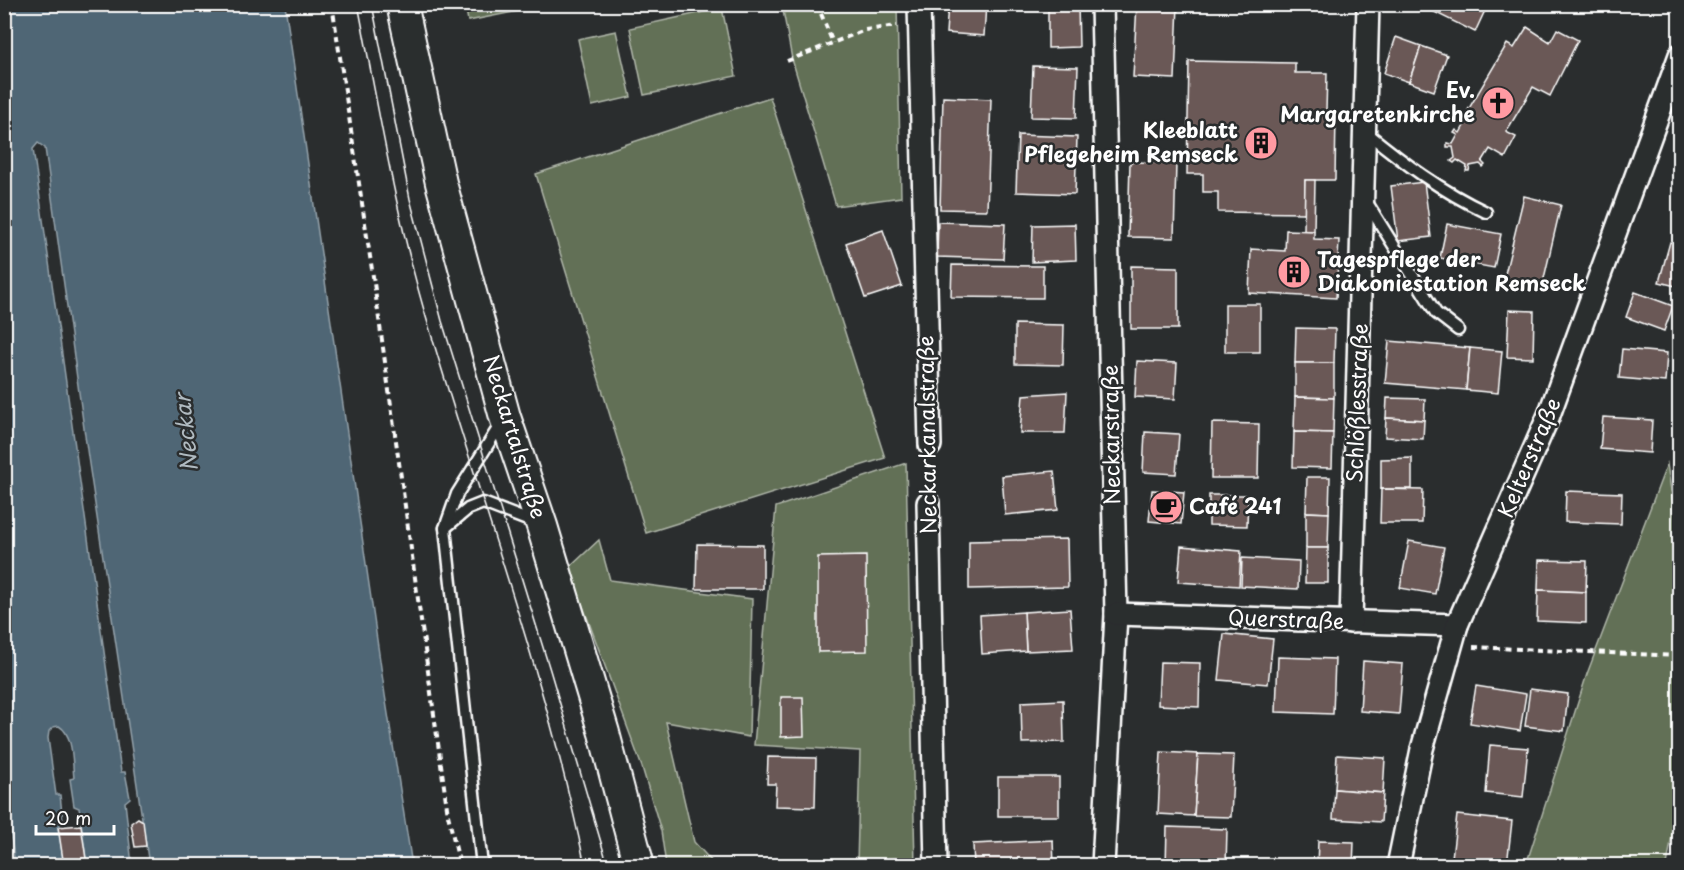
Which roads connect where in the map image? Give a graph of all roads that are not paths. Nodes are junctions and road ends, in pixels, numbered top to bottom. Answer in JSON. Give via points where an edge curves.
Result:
{"nodes":[{"id":1,"x":402,"y":4,"type":"edge"},
{"id":2,"x":1102,"y":4,"type":"edge"},
{"id":3,"x":1368,"y":4,"type":"edge"},
{"id":4,"x":919,"y":14,"type":"edge"},
{"id":5,"x":1680,"y":55,"type":"edge"},
{"id":6,"x":1365,"y":132,"type":"junction"},
{"id":7,"x":1364,"y":198,"type":"junction"},
{"id":8,"x":1485,"y":212,"type":"dead end"},
{"id":9,"x":1458,"y":330,"type":"dead end"},
{"id":10,"x":505,"y":417,"type":"junction"},
{"id":11,"x":930,"y":445,"type":"dead end"},
{"id":12,"x":928,"y":503,"type":"dead end"},
{"id":13,"x":542,"y":526,"type":"junction"},
{"id":14,"x":445,"y":528,"type":"junction"},
{"id":15,"x":1116,"y":614,"type":"junction"},
{"id":16,"x":1351,"y":622,"type":"junction"},
{"id":17,"x":1457,"y":625,"type":"junction"},
{"id":18,"x":482,"y":866,"type":"edge"},
{"id":19,"x":639,"y":866,"type":"edge"},
{"id":20,"x":936,"y":866,"type":"edge"},
{"id":21,"x":1103,"y":866,"type":"edge"},
{"id":22,"x":1398,"y":866,"type":"edge"}],
"edges":[{"from":1,"to":10,"type":"main road","name":"Neckartalstraße","via":[[441,183]]},
{"from":2,"to":15,"type":"street","name":"Neckarstraße"},
{"from":3,"to":6,"type":"street","name":"Schlößlesstraße"},
{"from":4,"to":11,"type":"street","name":"Neckarkanalstraße"},
{"from":5,"to":17,"type":"street","name":"Kelterstraße","via":[[1549,415]]},
{"from":6,"to":7,"type":"street","name":"Schlößlesstraße"},
{"from":6,"to":8,"type":"lane","via":[[1404,164]]},
{"from":7,"to":9,"type":"lane","via":[[1436,313]]},
{"from":7,"to":16,"type":"street","name":"Schlößlesstraße"},
{"from":10,"to":13,"type":"main road","name":"Neckartalstraße"},
{"from":10,"to":14,"type":"lane","via":[[457,494]]},
{"from":12,"to":20,"type":"street","name":"Neckarkanalstraße"},
{"from":13,"to":14,"type":"lane","via":[[483,503],[468,508]]},
{"from":13,"to":19,"type":"main road","name":"Neckartalstraße"},
{"from":14,"to":18,"type":"lane"},
{"from":15,"to":16,"type":"street","name":"Querstraße"},
{"from":15,"to":21,"type":"street","name":"Neckarstraße"},
{"from":16,"to":17,"type":"street","name":"Querstraße"},
{"from":17,"to":22,"type":"street","name":"Kelterstraße","via":[[1422,749]]}]}
